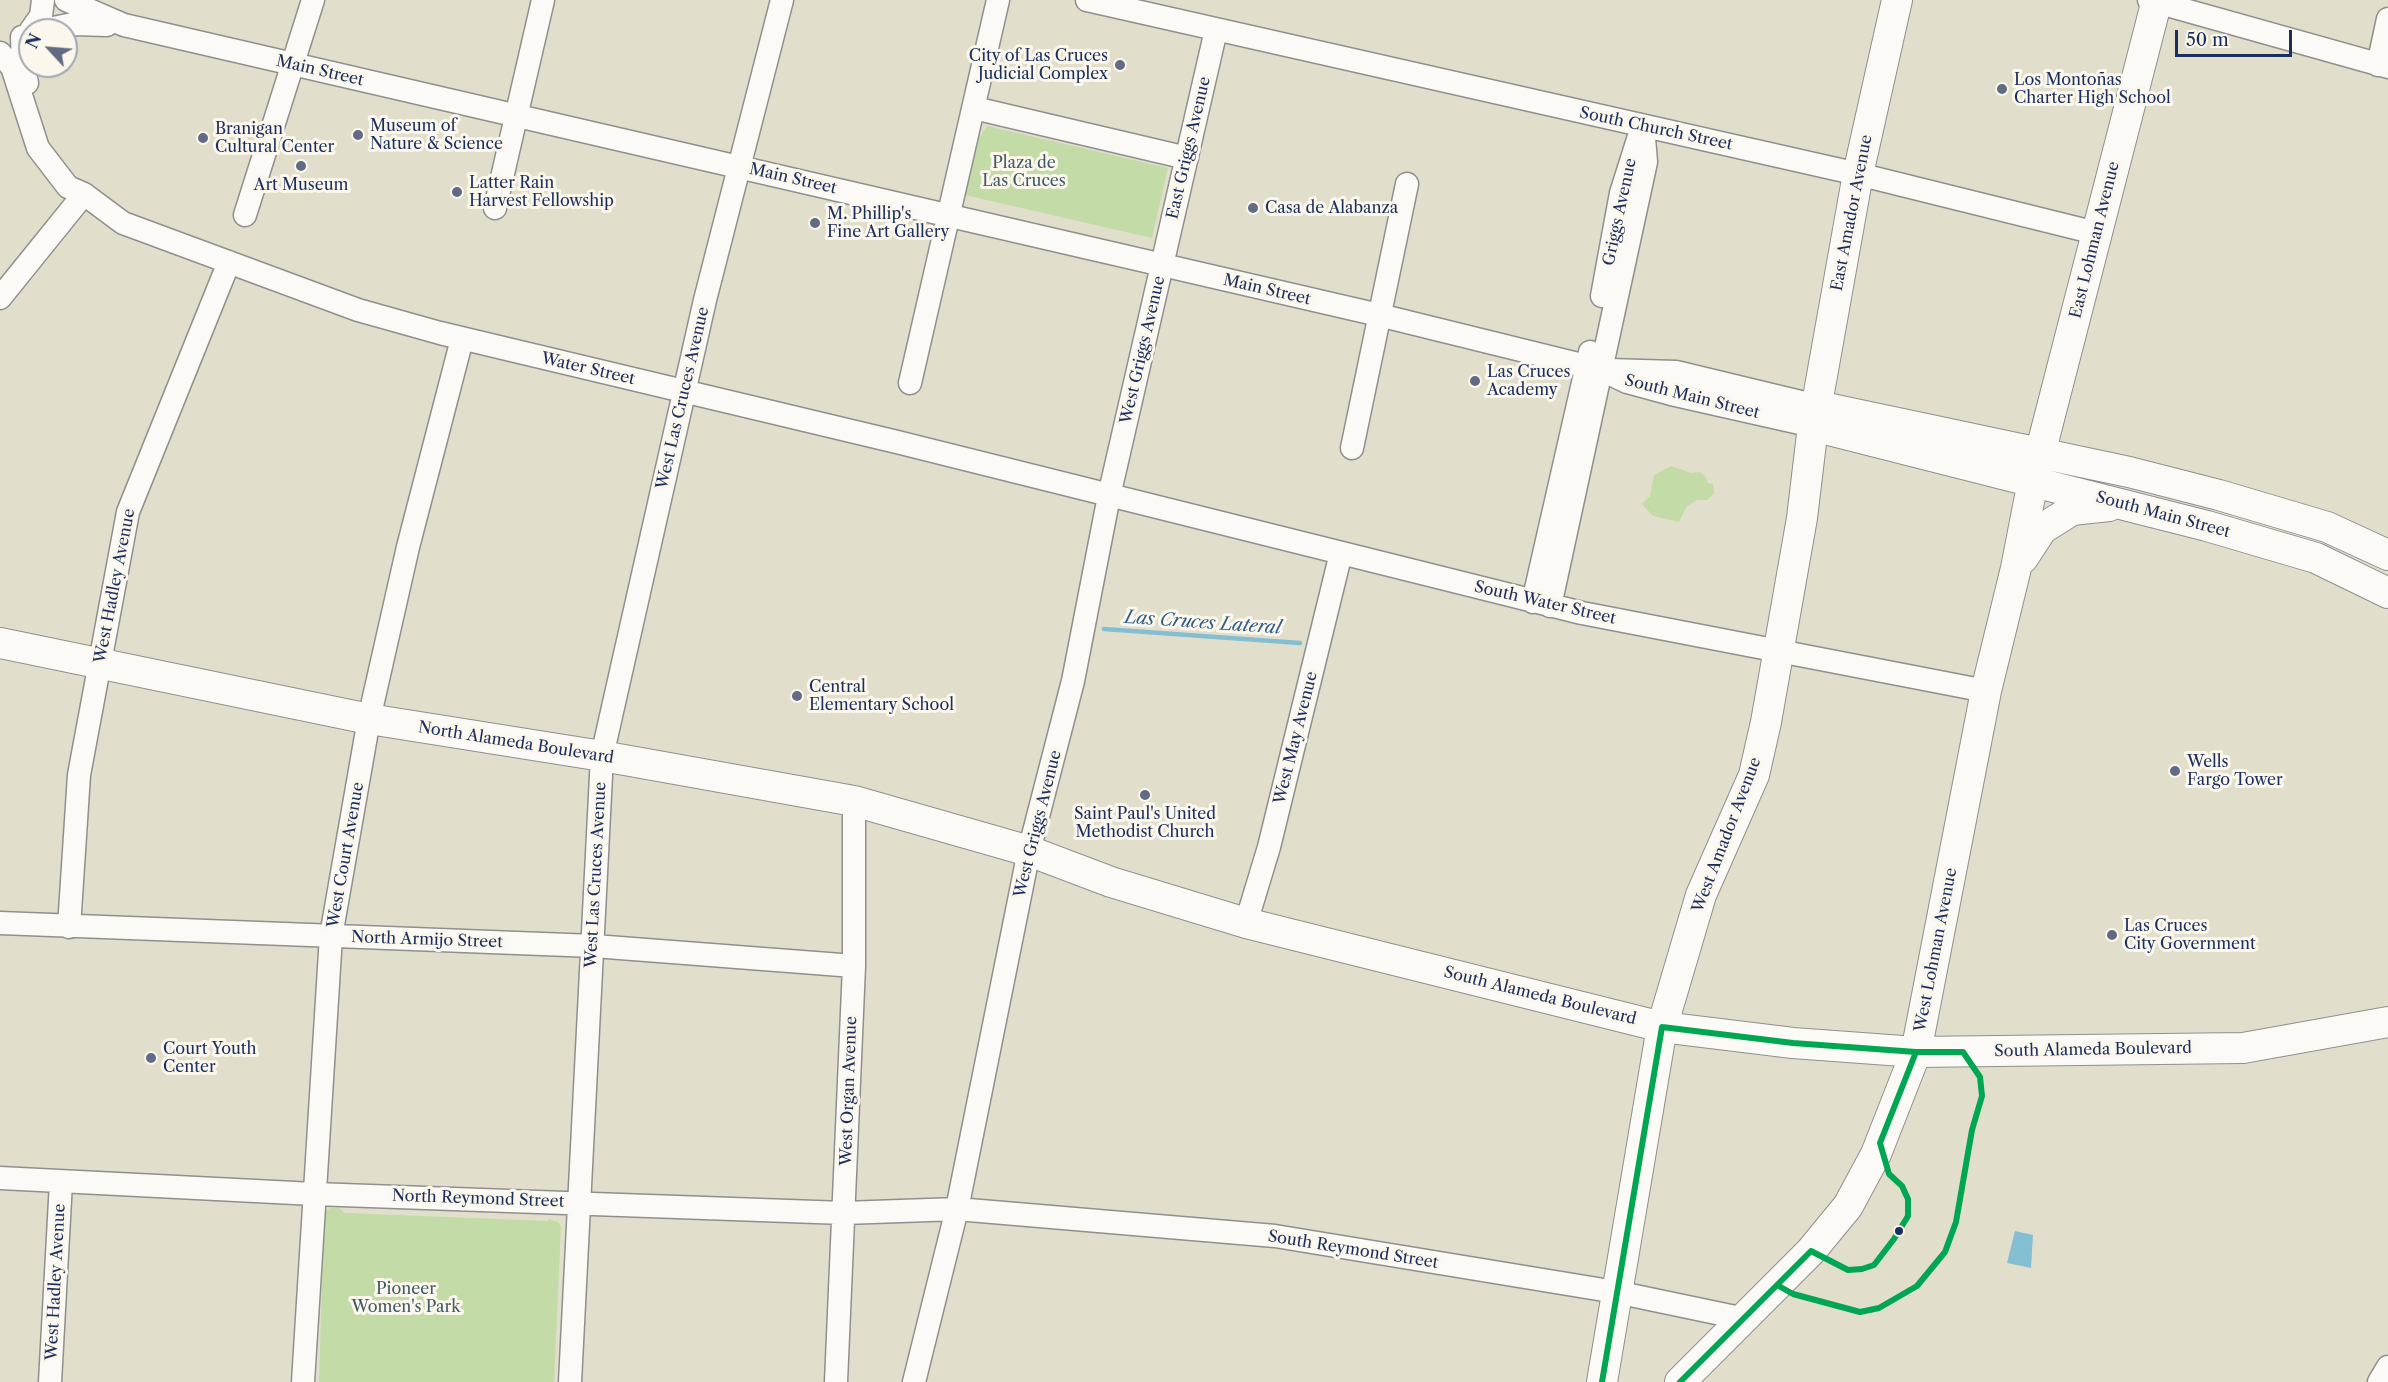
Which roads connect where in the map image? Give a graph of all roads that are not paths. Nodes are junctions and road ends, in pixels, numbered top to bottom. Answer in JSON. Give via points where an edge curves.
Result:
{"nodes":[{"id":1,"x":44,"y":0,"type":"edge"},
{"id":2,"x":66,"y":0,"type":"edge"},
{"id":3,"x":313,"y":0,"type":"edge"},
{"id":4,"x":543,"y":0,"type":"edge"},
{"id":5,"x":782,"y":0,"type":"edge"},
{"id":6,"x":998,"y":0,"type":"edge"},
{"id":7,"x":1087,"y":0,"type":"edge"},
{"id":8,"x":1897,"y":0,"type":"edge"},
{"id":9,"x":2154,"y":1,"type":"edge"},
{"id":10,"x":40,"y":18,"type":"edge"},
{"id":11,"x":2388,"y":19,"type":"edge"},
{"id":12,"x":78,"y":24,"type":"edge"},
{"id":13,"x":124,"y":25,"type":"junction"},
{"id":14,"x":1216,"y":30,"type":"junction"},
{"id":15,"x":18,"y":36,"type":"edge"},
{"id":16,"x":0,"y":42,"type":"edge"},
{"id":17,"x":0,"y":53,"type":"edge"},
{"id":18,"x":295,"y":65,"type":"junction"},
{"id":19,"x":2383,"y":66,"type":"edge"},
{"id":20,"x":27,"y":78,"type":"edge"},
{"id":21,"x":974,"y":108,"type":"junction"},
{"id":22,"x":516,"y":116,"type":"junction"},
{"id":23,"x":1643,"y":126,"type":"junction"},
{"id":24,"x":1187,"y":158,"type":"junction"},
{"id":25,"x":739,"y":167,"type":"junction"},
{"id":26,"x":1858,"y":174,"type":"junction"},
{"id":27,"x":1407,"y":184,"type":"dead end"},
{"id":28,"x":84,"y":195,"type":"junction"},
{"id":29,"x":495,"y":208,"type":"dead end"},
{"id":30,"x":245,"y":215,"type":"dead end"},
{"id":31,"x":949,"y":216,"type":"junction"},
{"id":32,"x":2096,"y":233,"type":"junction"},
{"id":33,"x":230,"y":262,"type":"junction"},
{"id":34,"x":1162,"y":266,"type":"junction"},
{"id":35,"x":0,"y":298,"type":"edge"},
{"id":36,"x":1379,"y":315,"type":"junction"},
{"id":37,"x":462,"y":339,"type":"junction"},
{"id":38,"x":1594,"y":368,"type":"junction"},
{"id":39,"x":910,"y":383,"type":"dead end"},
{"id":40,"x":685,"y":392,"type":"junction"},
{"id":41,"x":1815,"y":416,"type":"junction"},
{"id":42,"x":1352,"y":448,"type":"dead end"},
{"id":43,"x":2037,"y":468,"type":"junction"},
{"id":44,"x":1109,"y":496,"type":"junction"},
{"id":45,"x":2120,"y":505,"type":"junction"},
{"id":46,"x":2327,"y":527,"type":"junction"},
{"id":47,"x":1341,"y":553,"type":"junction"},
{"id":48,"x":2388,"y":555,"type":"edge"},
{"id":49,"x":2316,"y":558,"type":"junction"},
{"id":50,"x":2016,"y":568,"type":"junction"},
{"id":51,"x":2388,"y":592,"type":"edge"},
{"id":52,"x":1542,"y":604,"type":"junction"},
{"id":53,"x":0,"y":644,"type":"edge"},
{"id":54,"x":1780,"y":650,"type":"junction"},
{"id":55,"x":99,"y":663,"type":"junction"},
{"id":56,"x":1986,"y":691,"type":"junction"},
{"id":57,"x":369,"y":719,"type":"junction"},
{"id":58,"x":602,"y":756,"type":"junction"},
{"id":59,"x":854,"y":801,"type":"junction"},
{"id":60,"x":1029,"y":851,"type":"junction"},
{"id":61,"x":0,"y":923,"type":"edge"},
{"id":62,"x":1246,"y":923,"type":"junction"},
{"id":63,"x":69,"y":927,"type":"junction"},
{"id":64,"x":331,"y":936,"type":"junction"},
{"id":65,"x":594,"y":946,"type":"junction"},
{"id":66,"x":854,"y":966,"type":"junction"},
{"id":67,"x":2388,"y":1022,"type":"edge"},
{"id":68,"x":1662,"y":1027,"type":"junction"},
{"id":69,"x":1916,"y":1052,"type":"junction"},
{"id":70,"x":0,"y":1178,"type":"edge"},
{"id":71,"x":61,"y":1182,"type":"junction"},
{"id":72,"x":314,"y":1194,"type":"junction"},
{"id":73,"x":578,"y":1203,"type":"junction"},
{"id":74,"x":957,"y":1209,"type":"junction"},
{"id":75,"x":844,"y":1213,"type":"junction"},
{"id":76,"x":1616,"y":1292,"type":"junction"},
{"id":77,"x":1745,"y":1318,"type":"junction"},
{"id":78,"x":2388,"y":1367,"type":"edge"},
{"id":79,"x":50,"y":1382,"type":"edge"},
{"id":80,"x":303,"y":1382,"type":"edge"},
{"id":81,"x":570,"y":1382,"type":"edge"},
{"id":82,"x":836,"y":1382,"type":"edge"},
{"id":83,"x":914,"y":1382,"type":"edge"},
{"id":84,"x":1602,"y":1382,"type":"edge"},
{"id":85,"x":1680,"y":1382,"type":"edge"},
{"id":86,"x":2379,"y":1382,"type":"edge"}],
"edges":[{"from":1,"to":10,"type":"street"},
{"from":2,"to":13,"type":"street","name":"Main Street"},
{"from":3,"to":18,"type":"street"},
{"from":4,"to":22,"type":"street"},
{"from":5,"to":25,"type":"street","name":"West Las Cruces Avenue"},
{"from":6,"to":21,"type":"street"},
{"from":7,"to":14,"type":"street","name":"South Church Street"},
{"from":8,"to":26,"type":"main road","name":"East Amador Avenue"},
{"from":9,"to":19,"type":"street"},
{"from":9,"to":32,"type":"main road","name":"East Lohman Avenue"},
{"from":11,"to":19,"type":"street"},
{"from":12,"to":13,"type":"street","name":"Main Street"},
{"from":13,"to":18,"type":"street","name":"Main Street"},
{"from":14,"to":23,"type":"street","name":"South Church Street"},
{"from":14,"to":24,"type":"street","name":"East Griggs Avenue"},
{"from":15,"to":16,"type":"street","name":"Main Street"},
{"from":17,"to":28,"type":"street","name":"Water Street","via":[[12,67],[38,148],[68,187]]},
{"from":18,"to":22,"type":"street","name":"Main Street"},
{"from":18,"to":30,"type":"street"},
{"from":20,"to":28,"type":"street","name":"Water Street","via":[[37,122],[58,161],[78,182]]},
{"from":21,"to":24,"type":"street"},
{"from":21,"to":31,"type":"street"},
{"from":22,"to":25,"type":"street","name":"Main Street"},
{"from":22,"to":29,"type":"street"},
{"from":23,"to":26,"type":"street","name":"South Church Street"},
{"from":23,"to":38,"type":"street","name":"Griggs Avenue","via":[[1646,162]]},
{"from":24,"to":34,"type":"street","name":"East Griggs Avenue"},
{"from":25,"to":31,"type":"street","name":"Main Street"},
{"from":25,"to":40,"type":"street","name":"West Las Cruces Avenue"},
{"from":26,"to":32,"type":"street","name":"South Church Street"},
{"from":26,"to":41,"type":"main road","name":"East Amador Avenue"},
{"from":27,"to":36,"type":"street"},
{"from":28,"to":33,"type":"street","name":"Water Street","via":[[123,223]]},
{"from":28,"to":35,"type":"street"},
{"from":31,"to":34,"type":"street","name":"Main Street"},
{"from":31,"to":39,"type":"street"},
{"from":32,"to":43,"type":"main road","name":"East Lohman Avenue"},
{"from":33,"to":37,"type":"street","name":"Water Street","via":[[358,310]]},
{"from":33,"to":55,"type":"street","name":"West Hadley Avenue","via":[[128,512]]},
{"from":34,"to":36,"type":"street","name":"Main Street"},
{"from":34,"to":44,"type":"street","name":"West Griggs Avenue"},
{"from":36,"to":38,"type":"street","name":"Main Street"},
{"from":36,"to":42,"type":"street"},
{"from":37,"to":40,"type":"street","name":"Water Street"},
{"from":37,"to":57,"type":"street","name":"West Court Avenue"},
{"from":38,"to":41,"type":"street","name":"South Main Street","via":[[1671,394]]},
{"from":38,"to":52,"type":"street","name":"Griggs Avenue"},
{"from":40,"to":44,"type":"street","name":"Water Street"},
{"from":40,"to":58,"type":"street","name":"West Las Cruces Avenue"},
{"from":41,"to":43,"type":"main road","name":"South Main Street"},
{"from":41,"to":54,"type":"main road","name":"West Amador Avenue"},
{"from":43,"to":45,"type":"main road","name":"South Main Street"},
{"from":43,"to":46,"type":"main road","name":"South Main Street","via":[[2208,492]]},
{"from":43,"to":50,"type":"main road","name":"West Lohman Avenue"},
{"from":44,"to":47,"type":"street","name":"South Water Street"},
{"from":44,"to":60,"type":"street","name":"West Griggs Avenue","via":[[1073,681]]},
{"from":45,"to":49,"type":"main road","name":"South Main Street"},
{"from":45,"to":50,"type":"main road","via":[[2072,510],[2042,529]]},
{"from":46,"to":48,"type":"main road","name":"South Main Street"},
{"from":46,"to":49,"type":"main road"},
{"from":47,"to":52,"type":"street","name":"South Water Street"},
{"from":47,"to":62,"type":"street","name":"West May Avenue","via":[[1269,847]]},
{"from":49,"to":51,"type":"main road","name":"South Main Street"},
{"from":50,"to":56,"type":"main road","name":"West Lohman Avenue"},
{"from":52,"to":54,"type":"street","name":"South Water Street","via":[[1677,634]]},
{"from":53,"to":55,"type":"main road","name":"North Alameda Boulevard"},
{"from":54,"to":56,"type":"street","name":"South Water Street"},
{"from":54,"to":68,"type":"main road","name":"West Amador Avenue","via":[[1754,775],[1701,895]]},
{"from":55,"to":57,"type":"main road","name":"North Alameda Boulevard"},
{"from":55,"to":63,"type":"street","name":"West Hadley Avenue","via":[[78,775]]},
{"from":56,"to":69,"type":"main road","name":"West Lohman Avenue"},
{"from":57,"to":58,"type":"main road","name":"North Alameda Boulevard"},
{"from":57,"to":64,"type":"street","name":"West Court Avenue"},
{"from":58,"to":59,"type":"main road","name":"North Alameda Boulevard"},
{"from":58,"to":65,"type":"street","name":"West Las Cruces Avenue"},
{"from":59,"to":60,"type":"main road","name":"North Alameda Boulevard"},
{"from":59,"to":66,"type":"street","name":"West Organ Avenue"},
{"from":60,"to":62,"type":"main road","name":"South Alameda Boulevard","via":[[1111,882]]},
{"from":60,"to":74,"type":"street","name":"West Griggs Avenue"},
{"from":61,"to":63,"type":"street","name":"North Armijo Street"},
{"from":62,"to":68,"type":"main road","name":"South Alameda Boulevard"},
{"from":63,"to":64,"type":"street","name":"North Armijo Street"},
{"from":64,"to":65,"type":"street","name":"North Armijo Street"},
{"from":64,"to":72,"type":"street","name":"West Court Avenue"},
{"from":65,"to":66,"type":"street","name":"North Armijo Street"},
{"from":65,"to":73,"type":"street","name":"West Las Cruces Avenue"},
{"from":66,"to":75,"type":"street","name":"West Organ Avenue"},
{"from":67,"to":69,"type":"main road","name":"South Alameda Boulevard","via":[[2243,1048]]},
{"from":68,"to":69,"type":"main road","name":"South Alameda Boulevard","via":[[1793,1043]]},
{"from":68,"to":76,"type":"main road","name":"West Amador Avenue"},
{"from":69,"to":77,"type":"main road","name":"West Lohman Avenue","via":[[1876,1154],[1848,1206],[1811,1251]]},
{"from":70,"to":71,"type":"street","name":"North Reymond Street"},
{"from":71,"to":72,"type":"street","name":"North Reymond Street"},
{"from":71,"to":79,"type":"street","name":"West Hadley Avenue"},
{"from":72,"to":73,"type":"street","name":"North Reymond Street"},
{"from":72,"to":80,"type":"street","name":"West Court Avenue"},
{"from":73,"to":75,"type":"street","name":"North Reymond Street"},
{"from":73,"to":81,"type":"street","name":"West Las Cruces Avenue"},
{"from":74,"to":75,"type":"street","name":"North Reymond Street"},
{"from":74,"to":76,"type":"street","name":"South Reymond Street","via":[[1275,1236]]},
{"from":74,"to":83,"type":"street","name":"West Griggs Avenue"},
{"from":75,"to":82,"type":"street","name":"West Organ Avenue"},
{"from":76,"to":77,"type":"street","name":"South Reymond Street"},
{"from":76,"to":84,"type":"main road","name":"West Amador Avenue"},
{"from":77,"to":85,"type":"main road","name":"West Lohman Avenue"},
{"from":78,"to":86,"type":"street"}]}
